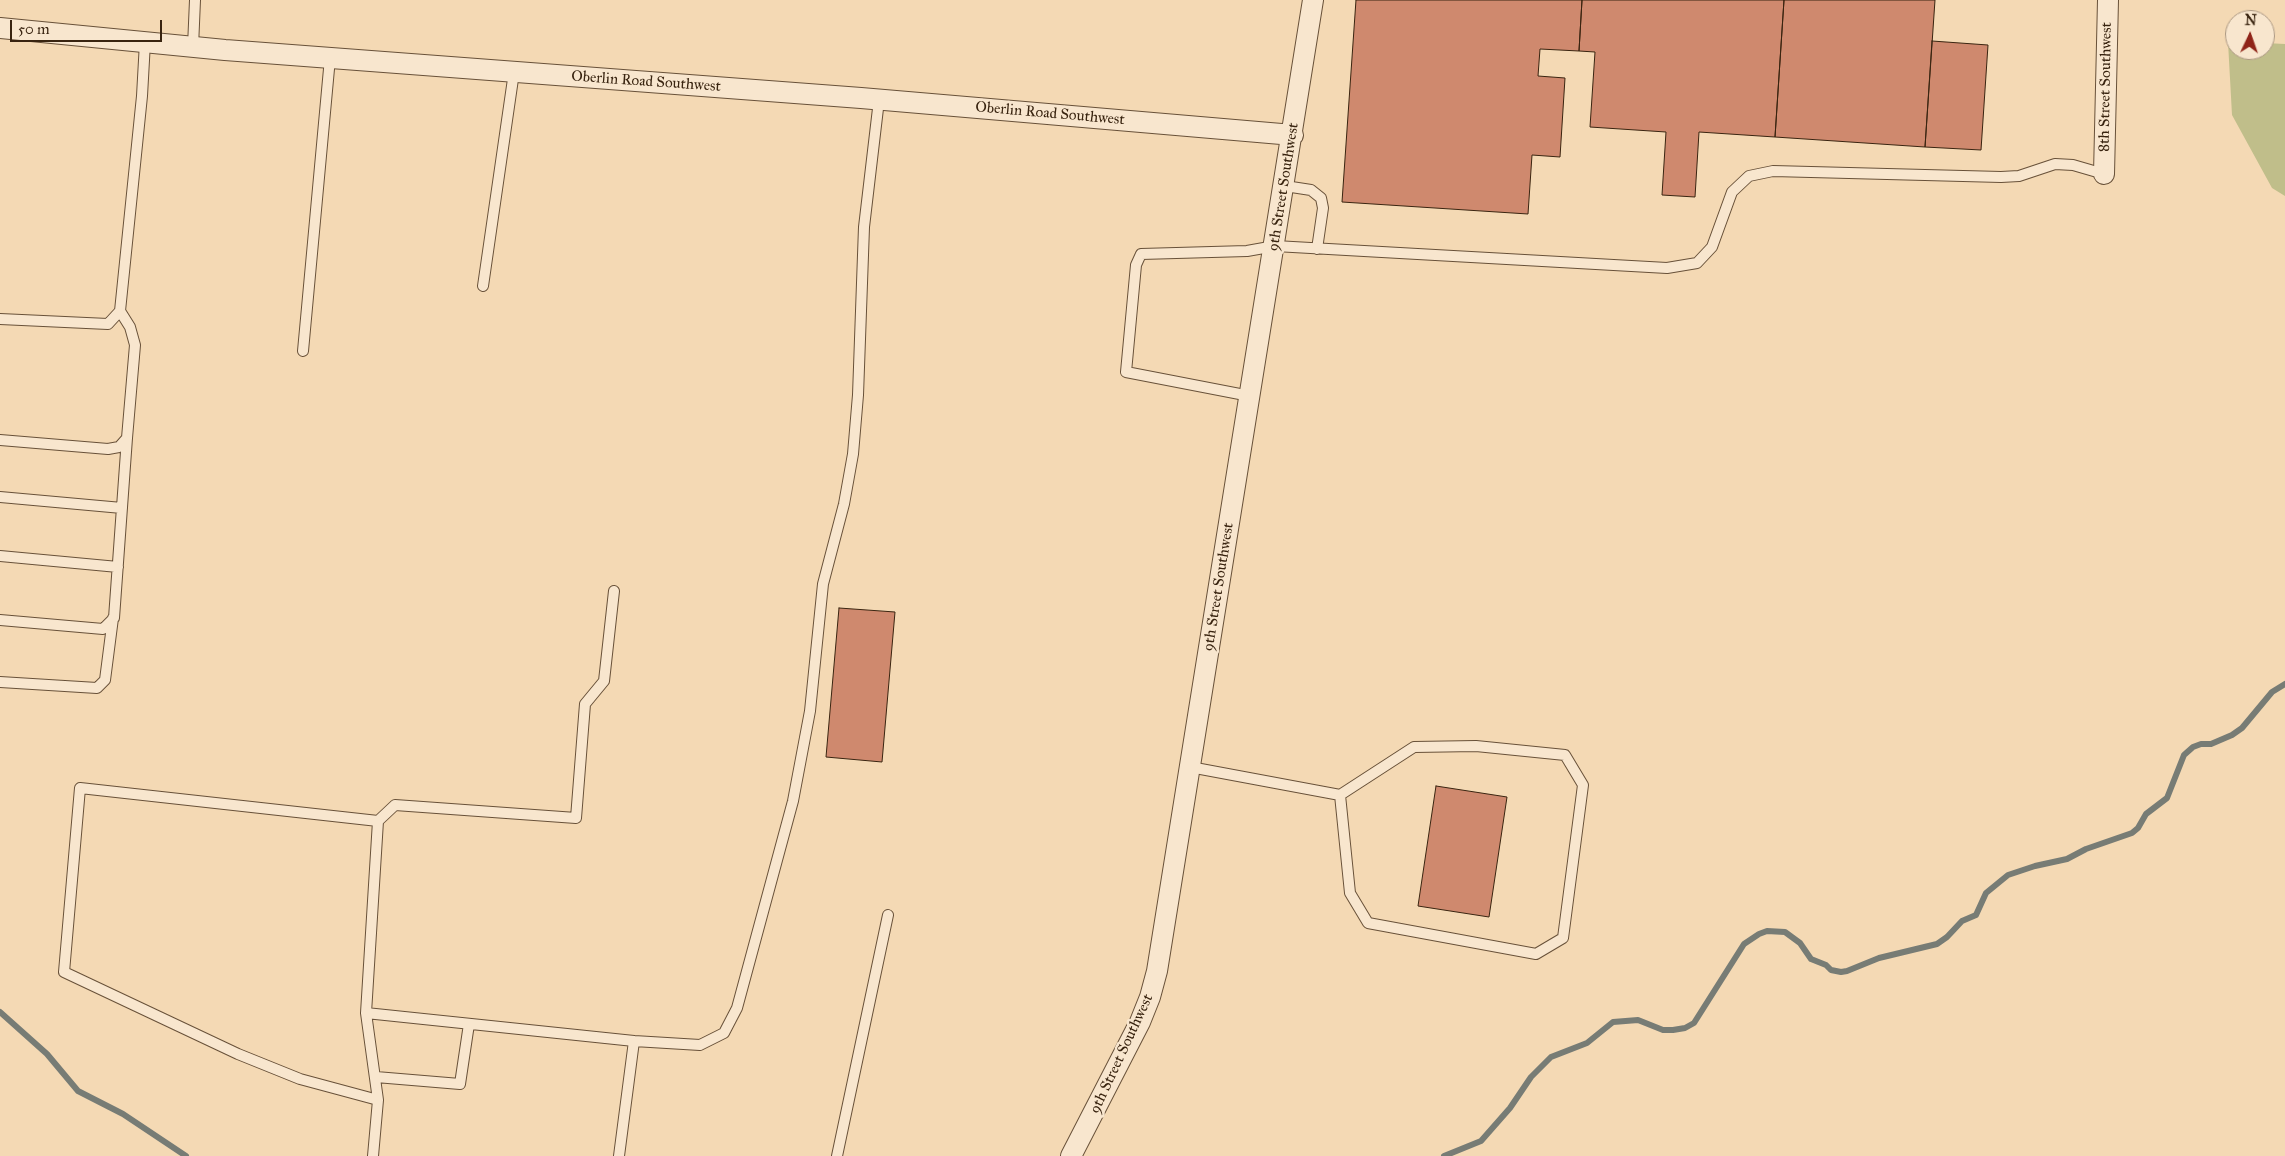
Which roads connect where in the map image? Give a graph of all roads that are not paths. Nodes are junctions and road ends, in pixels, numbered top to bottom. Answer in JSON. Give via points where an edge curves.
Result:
{"nodes":[{"id":1,"x":195,"y":0,"type":"edge"},
{"id":2,"x":1313,"y":0,"type":"edge"},
{"id":3,"x":2108,"y":0,"type":"edge"},
{"id":4,"x":0,"y":28,"type":"edge"},
{"id":5,"x":144,"y":42,"type":"junction"},
{"id":6,"x":192,"y":47,"type":"junction"},
{"id":7,"x":330,"y":58,"type":"junction"},
{"id":8,"x":514,"y":72,"type":"junction"},
{"id":9,"x":879,"y":100,"type":"junction"},
{"id":10,"x":1293,"y":135,"type":"junction"},
{"id":11,"x":2104,"y":174,"type":"joint"},
{"id":12,"x":1284,"y":186,"type":"junction"},
{"id":13,"x":1275,"y":246,"type":"junction"},
{"id":14,"x":1317,"y":249,"type":"junction"},
{"id":15,"x":483,"y":286,"type":"dead end"},
{"id":16,"x":120,"y":311,"type":"junction"},
{"id":17,"x":0,"y":319,"type":"edge"},
{"id":18,"x":303,"y":351,"type":"dead end"},
{"id":19,"x":1250,"y":396,"type":"junction"},
{"id":20,"x":127,"y":438,"type":"junction"},
{"id":21,"x":0,"y":440,"type":"edge"},
{"id":22,"x":0,"y":497,"type":"edge"},
{"id":23,"x":122,"y":508,"type":"junction"},
{"id":24,"x":0,"y":556,"type":"edge"},
{"id":25,"x":118,"y":567,"type":"junction"},
{"id":26,"x":614,"y":591,"type":"dead end"},
{"id":27,"x":114,"y":618,"type":"junction"},
{"id":28,"x":0,"y":620,"type":"edge"},
{"id":29,"x":0,"y":682,"type":"edge"},
{"id":30,"x":1190,"y":768,"type":"junction"},
{"id":31,"x":1340,"y":795,"type":"junction"},
{"id":32,"x":378,"y":821,"type":"junction"},
{"id":33,"x":888,"y":914,"type":"dead end"},
{"id":34,"x":366,"y":1013,"type":"junction"},
{"id":35,"x":469,"y":1024,"type":"junction"},
{"id":36,"x":634,"y":1041,"type":"junction"},
{"id":37,"x":376,"y":1078,"type":"junction"},
{"id":38,"x":378,"y":1100,"type":"junction"},
{"id":39,"x":372,"y":1156,"type":"edge"},
{"id":40,"x":619,"y":1156,"type":"edge"},
{"id":41,"x":837,"y":1156,"type":"edge"},
{"id":42,"x":1071,"y":1156,"type":"edge"}],
"edges":[{"from":1,"to":6,"type":"lane"},
{"from":2,"to":10,"type":"street","name":"9th Street Southwest"},
{"from":3,"to":11,"type":"street","name":"8th Street Southwest"},
{"from":4,"to":5,"type":"street","name":"Oberlin Road Southwest"},
{"from":5,"to":6,"type":"street","name":"Oberlin Road Southwest"},
{"from":5,"to":16,"type":"lane","via":[[142,96]]},
{"from":6,"to":7,"type":"street","name":"Oberlin Road Southwest"},
{"from":7,"to":8,"type":"street","name":"Oberlin Road Southwest"},
{"from":7,"to":18,"type":"lane"},
{"from":8,"to":9,"type":"street","name":"Oberlin Road Southwest"},
{"from":8,"to":15,"type":"lane"},
{"from":9,"to":10,"type":"street","name":"Oberlin Road Southwest"},
{"from":9,"to":36,"type":"lane","via":[[864,227],[853,454],[823,584],[810,711],[792,801],[737,1008],[724,1032],[700,1045]]},
{"from":10,"to":12,"type":"street","name":"9th Street Southwest"},
{"from":11,"to":14,"type":"lane","via":[[2056,164],[2019,176],[2001,177],[1773,171],[1749,176],[1732,192],[1712,248],[1697,263],[1667,268]]},
{"from":12,"to":13,"type":"street","name":"9th Street Southwest"},
{"from":12,"to":14,"type":"lane","via":[[1311,190],[1321,198],[1323,208]]},
{"from":13,"to":14,"type":"lane"},
{"from":13,"to":19,"type":"street","name":"9th Street Southwest"},
{"from":13,"to":19,"type":"lane","via":[[1140,254],[1136,265],[1126,372]]},
{"from":16,"to":17,"type":"lane","via":[[108,324]]},
{"from":16,"to":20,"type":"lane","via":[[130,327],[135,345]]},
{"from":19,"to":30,"type":"street","name":"9th Street Southwest"},
{"from":20,"to":21,"type":"lane","via":[[119,447],[108,450]]},
{"from":20,"to":23,"type":"lane"},
{"from":22,"to":23,"type":"lane"},
{"from":23,"to":25,"type":"lane"},
{"from":24,"to":25,"type":"lane"},
{"from":25,"to":27,"type":"lane"},
{"from":26,"to":32,"type":"lane","via":[[604,681],[584,704],[576,818],[395,805]]},
{"from":27,"to":28,"type":"lane","via":[[103,629]]},
{"from":27,"to":29,"type":"lane","via":[[105,680],[97,688]]},
{"from":30,"to":31,"type":"lane"},
{"from":30,"to":42,"type":"street","name":"9th Street Southwest","via":[[1150,997]]},
{"from":31,"to":31,"type":"lane","via":[[1414,747],[1476,746],[1565,755],[1583,785],[1563,938],[1536,954],[1368,923],[1350,893]]},
{"from":32,"to":34,"type":"lane"},
{"from":32,"to":38,"type":"lane","via":[[80,788],[64,972],[238,1054],[300,1079]]},
{"from":33,"to":41,"type":"lane"},
{"from":34,"to":35,"type":"lane"},
{"from":34,"to":37,"type":"lane"},
{"from":35,"to":36,"type":"lane"},
{"from":35,"to":37,"type":"lane","via":[[460,1084]]},
{"from":36,"to":40,"type":"lane"},
{"from":37,"to":38,"type":"lane"},
{"from":38,"to":39,"type":"lane"}]}
